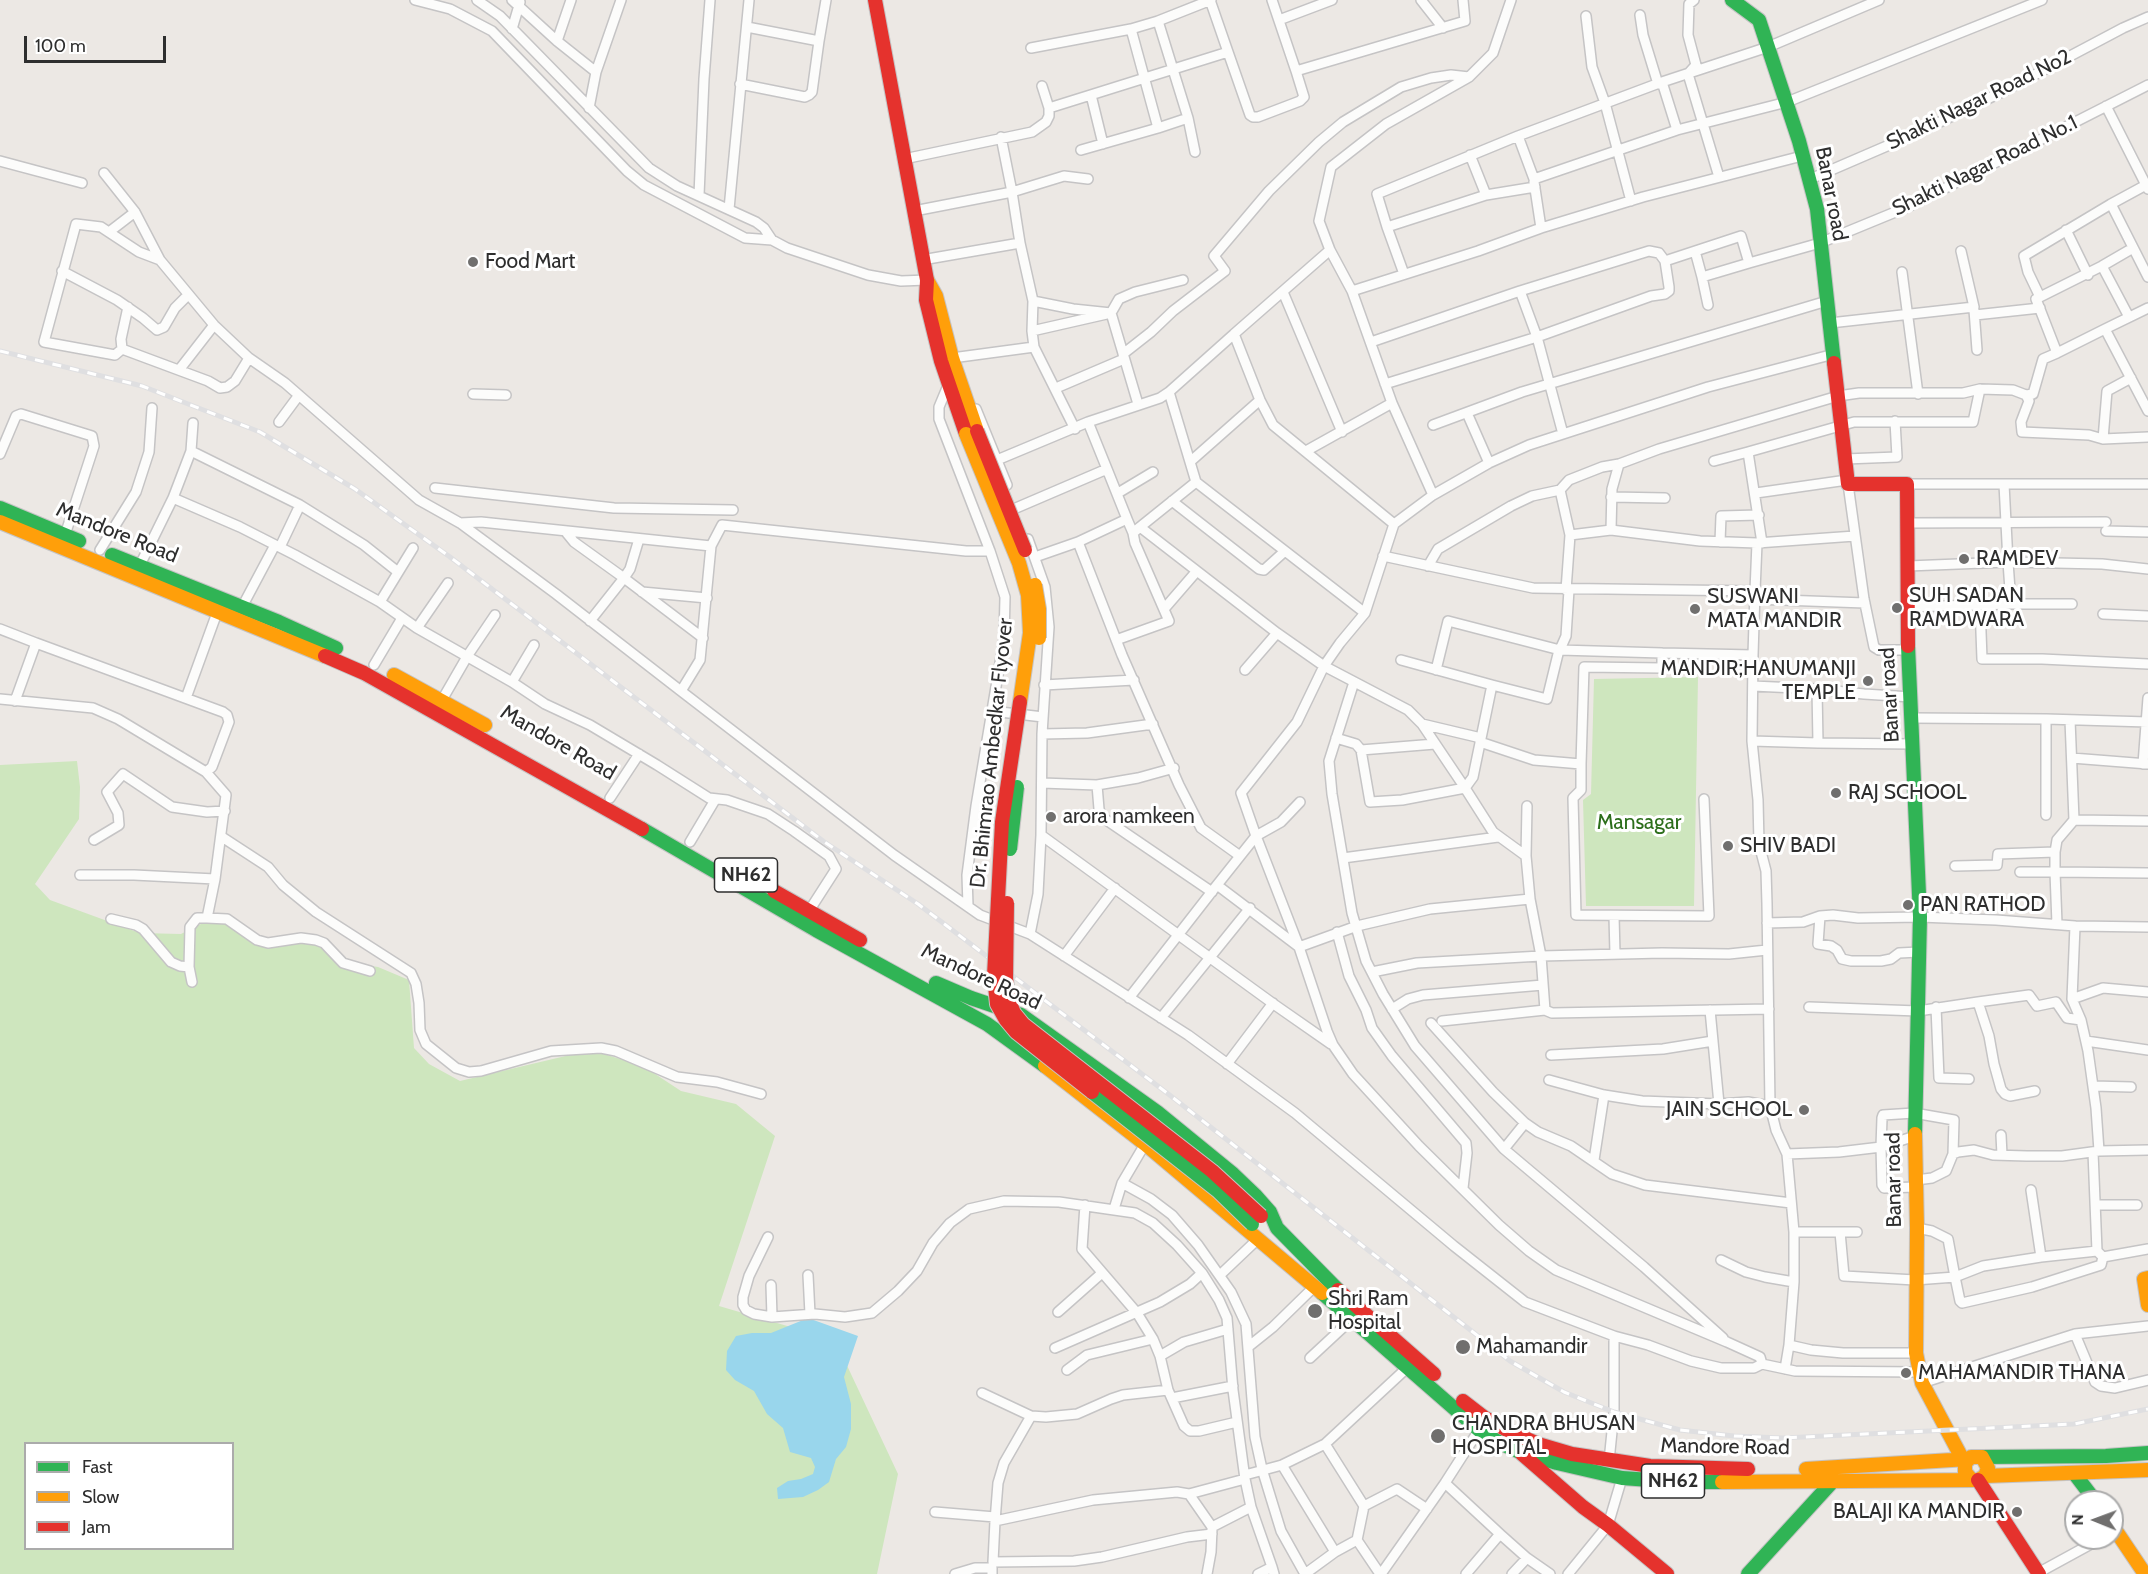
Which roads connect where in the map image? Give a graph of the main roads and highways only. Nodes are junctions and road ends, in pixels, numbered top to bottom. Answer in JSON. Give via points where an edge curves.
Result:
{"nodes":[{"id":1,"x":875,"y":0,"type":"edge"},
{"id":2,"x":1732,"y":0,"type":"edge"},
{"id":3,"x":927,"y":280,"type":"junction"},
{"id":4,"x":971,"y":432,"type":"junction"},
{"id":5,"x":0,"y":508,"type":"edge"},
{"id":6,"x":0,"y":522,"type":"edge"},
{"id":7,"x":220,"y":605,"type":"junction"},
{"id":8,"x":1256,"y":1220,"type":"junction"},
{"id":9,"x":1277,"y":1228,"type":"junction"},
{"id":10,"x":1259,"y":1238,"type":"junction"},
{"id":11,"x":2148,"y":1278,"type":"edge"},
{"id":12,"x":2148,"y":1305,"type":"edge"},
{"id":13,"x":1520,"y":1452,"type":"junction"},
{"id":14,"x":2148,"y":1453,"type":"edge"},
{"id":15,"x":1971,"y":1459,"type":"junction"},
{"id":16,"x":2148,"y":1470,"type":"edge"},
{"id":17,"x":2074,"y":1473,"type":"junction"},
{"id":18,"x":1978,"y":1478,"type":"junction"},
{"id":19,"x":1833,"y":1481,"type":"junction"},
{"id":20,"x":2087,"y":1490,"type":"edge"},
{"id":21,"x":2124,"y":1545,"type":"edge"},
{"id":22,"x":2039,"y":1573,"type":"edge"},
{"id":23,"x":1667,"y":1574,"type":"edge"},
{"id":24,"x":1748,"y":1574,"type":"edge"},
{"id":25,"x":2145,"y":1574,"type":"edge"}],
"edges":[{"from":1,"to":3,"type":"main road"},
{"from":2,"to":15,"type":"main road","name":"Banar road","via":[[1759,20],[1817,209],[1847,482],[1907,484],[1908,650],[1920,917],[1914,1113],[1916,1353],[1921,1378]]},
{"from":3,"to":4,"type":"main road","name":"Dr. Bhimrao Ambedkar Flyover","via":[[936,296],[963,389]]},
{"from":3,"to":4,"type":"main road","name":"Dr. Bhimrao Ambedkar Flyover","via":[[926,300],[949,383]]},
{"from":4,"to":8,"type":"main road","name":"Dr. Bhimrao Ambedkar Flyover","bridge":true,"via":[[1019,562],[1028,595],[1030,633],[1002,822],[994,976],[997,1004],[1016,1032]]},
{"from":5,"to":7,"type":"main road","name":"Mandore Road","number":"NH62","via":[[140,565]]},
{"from":6,"to":7,"type":"main road","name":"Mandore Road","number":"NH62"},
{"from":7,"to":9,"type":"main road","name":"Mandore Road","number":"NH62","via":[[242,607],[374,665],[935,982],[1022,1015],[1157,1112],[1233,1174],[1270,1212]]},
{"from":7,"to":10,"type":"main road","name":"Mandore Road","number":"NH62","via":[[395,689],[816,930],[965,1010],[1006,1035]]},
{"from":8,"to":9,"type":"main road","name":"Dr. Bhimrao Ambedkar Flyover"},
{"from":8,"to":10,"type":"main road","name":"Dr. Bhimrao Ambedkar Flyover"},
{"from":9,"to":15,"type":"main road","name":"Mandore Road","number":"NH62","via":[[1328,1281],[1465,1402],[1485,1418],[1538,1444],[1572,1454],[1661,1467],[1803,1469]]},
{"from":10,"to":13,"type":"main road","name":"Mandore Road","number":"NH62","via":[[1479,1430]]},
{"from":11,"to":12,"type":"main road","via":[[2144,1279]]},
{"from":13,"to":19,"type":"main road","name":"Mandore Road","number":"NH62","via":[[1615,1477],[1678,1482]]},
{"from":13,"to":23,"type":"main road"},
{"from":14,"to":15,"type":"main road","name":"Mandore Road","number":"NH62"},
{"from":15,"to":18,"type":"main road","via":[[1965,1463],[1965,1472]]},
{"from":15,"to":18,"type":"main road","via":[[1985,1460],[1988,1468]]},
{"from":16,"to":17,"type":"main road","name":"Mandore Road","number":"NH62"},
{"from":17,"to":18,"type":"main road","name":"Mandore Road","number":"NH62"},
{"from":17,"to":20,"type":"main road"},
{"from":18,"to":19,"type":"main road","name":"Mandore Road","number":"NH62"},
{"from":18,"to":22,"type":"main road"},
{"from":19,"to":24,"type":"main road"},
{"from":21,"to":25,"type":"main road"}]}
